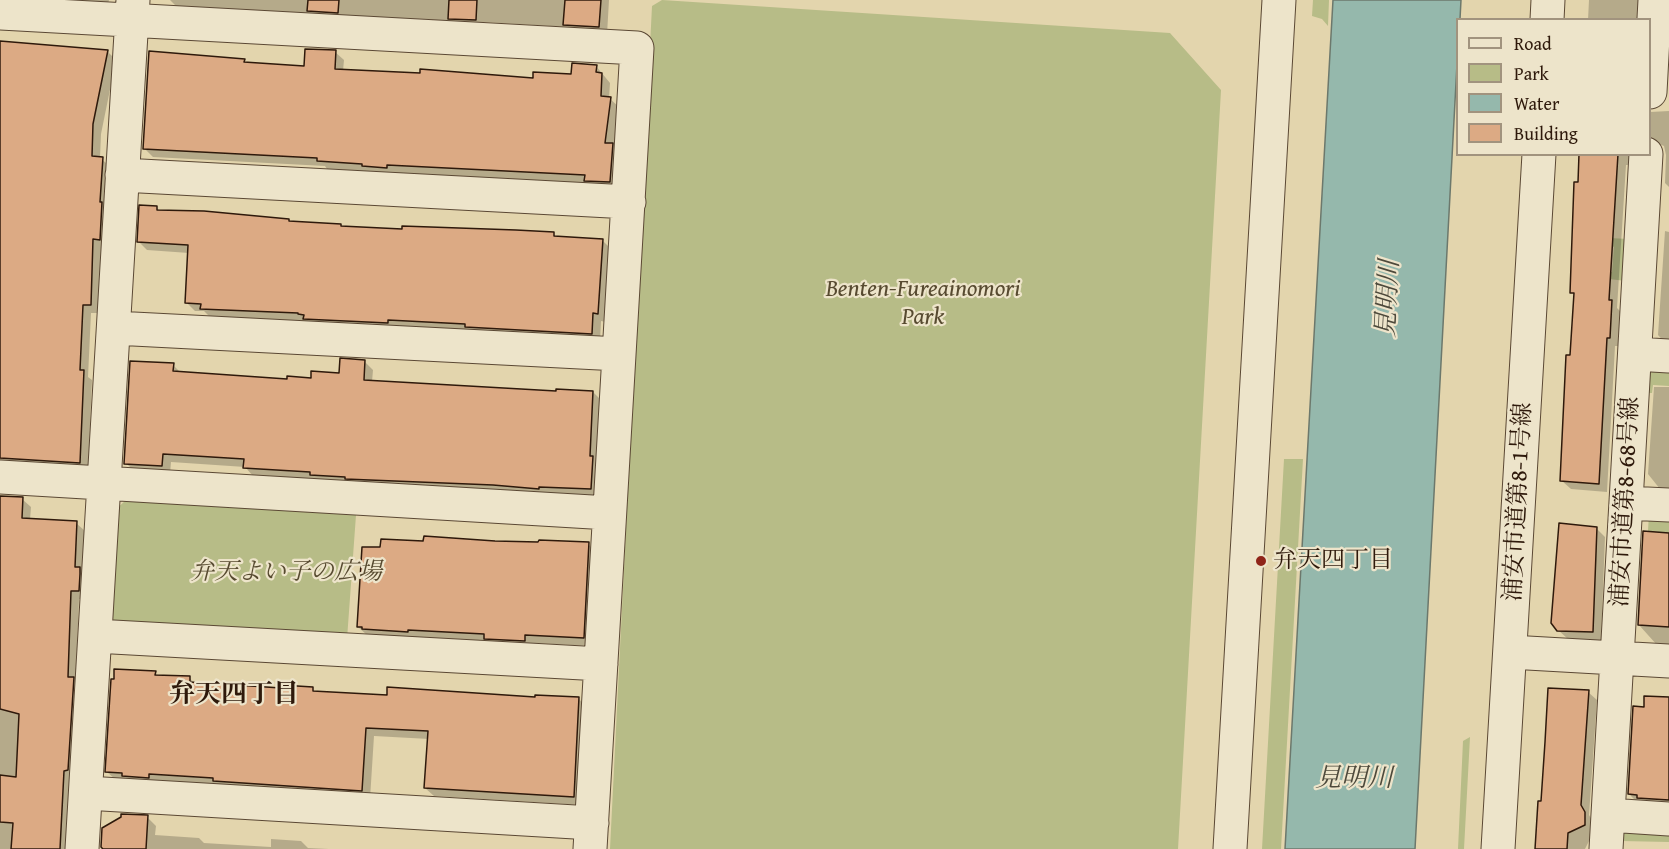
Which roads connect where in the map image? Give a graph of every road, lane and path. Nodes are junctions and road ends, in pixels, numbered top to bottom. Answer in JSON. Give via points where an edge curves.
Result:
{"nodes":[{"id":1,"x":1279,"y":0,"type":"edge"},
{"id":2,"x":1548,"y":0,"type":"edge"},
{"id":3,"x":1655,"y":0,"type":"edge"},
{"id":4,"x":132,"y":10,"type":"edge"},
{"id":5,"x":0,"y":14,"type":"edge"},
{"id":6,"x":1547,"y":18,"type":"edge"},
{"id":7,"x":1660,"y":57,"type":"edge"},
{"id":8,"x":1651,"y":88,"type":"edge"},
{"id":9,"x":1539,"y":156,"type":"edge"},
{"id":10,"x":1646,"y":156,"type":"edge"},
{"id":11,"x":122,"y":175,"type":"junction"},
{"id":12,"x":629,"y":202,"type":"junction"},
{"id":13,"x":1656,"y":206,"type":"edge"},
{"id":14,"x":114,"y":328,"type":"junction"},
{"id":15,"x":619,"y":354,"type":"junction"},
{"id":16,"x":1635,"y":354,"type":"junction"},
{"id":17,"x":1669,"y":356,"type":"edge"},
{"id":18,"x":0,"y":477,"type":"edge"},
{"id":19,"x":102,"y":484,"type":"junction"},
{"id":20,"x":1626,"y":503,"type":"junction"},
{"id":21,"x":1669,"y":505,"type":"edge"},
{"id":22,"x":609,"y":513,"type":"junction"},
{"id":23,"x":95,"y":636,"type":"junction"},
{"id":24,"x":1510,"y":652,"type":"junction"},
{"id":25,"x":1618,"y":658,"type":"junction"},
{"id":26,"x":1669,"y":661,"type":"edge"},
{"id":27,"x":602,"y":664,"type":"junction"},
{"id":28,"x":86,"y":793,"type":"junction"},
{"id":29,"x":1608,"y":815,"type":"junction"},
{"id":30,"x":1669,"y":819,"type":"edge"},
{"id":31,"x":591,"y":836,"type":"edge"},
{"id":32,"x":82,"y":849,"type":"edge"},
{"id":33,"x":1230,"y":849,"type":"edge"},
{"id":34,"x":1498,"y":849,"type":"edge"},
{"id":35,"x":1606,"y":849,"type":"edge"}],
"edges":[{"from":1,"to":33,"type":"street"},
{"from":2,"to":6,"type":"street"},
{"from":3,"to":7,"type":"street"},
{"from":4,"to":5,"type":"street"},
{"from":4,"to":11,"type":"street"},
{"from":4,"to":12,"type":"street","via":[[637,48]]},
{"from":7,"to":8,"type":"street"},
{"from":9,"to":24,"type":"street","name":"浦安市道第8-1号線"},
{"from":10,"to":13,"type":"street","name":"浦安市道第8-68号線"},
{"from":11,"to":12,"type":"street"},
{"from":11,"to":14,"type":"street"},
{"from":12,"to":15,"type":"street"},
{"from":13,"to":16,"type":"street","name":"浦安市道第8-68号線"},
{"from":14,"to":15,"type":"street"},
{"from":14,"to":19,"type":"street"},
{"from":15,"to":22,"type":"street"},
{"from":16,"to":17,"type":"street"},
{"from":16,"to":20,"type":"street","name":"浦安市道第8-68号線"},
{"from":18,"to":19,"type":"street"},
{"from":19,"to":22,"type":"street"},
{"from":19,"to":23,"type":"street"},
{"from":20,"to":21,"type":"street"},
{"from":20,"to":25,"type":"street","name":"浦安市道第8-68号線"},
{"from":22,"to":27,"type":"street"},
{"from":23,"to":27,"type":"street"},
{"from":23,"to":28,"type":"street"},
{"from":24,"to":25,"type":"street"},
{"from":24,"to":34,"type":"street","name":"浦安市道第8-1号線"},
{"from":25,"to":26,"type":"street"},
{"from":25,"to":29,"type":"street","name":"浦安市道第8-68号線"},
{"from":27,"to":31,"type":"street"},
{"from":28,"to":31,"type":"street"},
{"from":28,"to":32,"type":"street"},
{"from":29,"to":30,"type":"street"},
{"from":29,"to":35,"type":"street","name":"浦安市道第8-68号線"}]}
